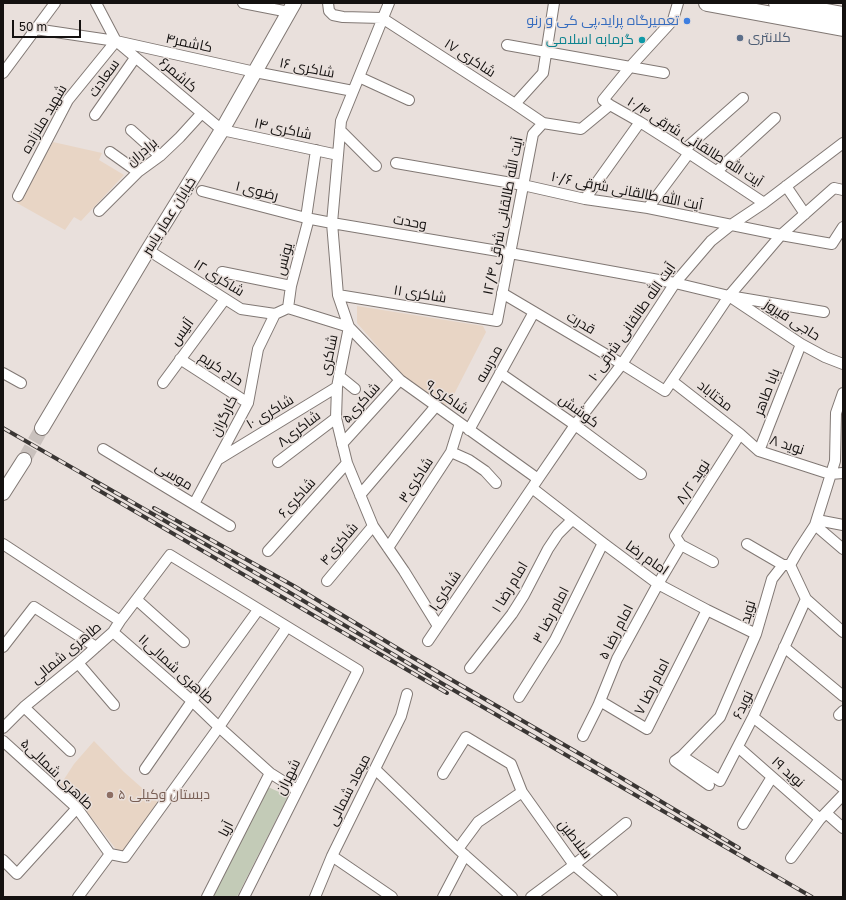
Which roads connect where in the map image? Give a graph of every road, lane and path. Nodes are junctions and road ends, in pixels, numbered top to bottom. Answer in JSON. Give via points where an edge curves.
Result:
{"nodes":[{"id":1,"x":54,"y":3,"type":"edge"},
{"id":2,"x":96,"y":3,"type":"edge"},
{"id":3,"x":243,"y":3,"type":"edge"},
{"id":4,"x":328,"y":3,"type":"edge"},
{"id":5,"x":389,"y":3,"type":"edge"},
{"id":6,"x":554,"y":3,"type":"edge"},
{"id":7,"x":678,"y":3,"type":"edge"},
{"id":8,"x":707,"y":3,"type":"edge"},
{"id":9,"x":777,"y":3,"type":"edge"},
{"id":10,"x":291,"y":8,"type":"edge"},
{"id":11,"x":843,"y":15,"type":"edge"},
{"id":12,"x":382,"y":18,"type":"junction"},
{"id":13,"x":843,"y":28,"type":"edge"},
{"id":14,"x":35,"y":29,"type":"junction"},
{"id":15,"x":116,"y":41,"type":"junction"},
{"id":16,"x":507,"y":45,"type":"dead end"},
{"id":17,"x":547,"y":52,"type":"junction"},
{"id":18,"x":135,"y":58,"type":"junction"},
{"id":19,"x":630,"y":67,"type":"junction"},
{"id":20,"x":255,"y":72,"type":"junction"},
{"id":21,"x":3,"y":73,"type":"edge"},
{"id":22,"x":664,"y":73,"type":"dead end"},
{"id":23,"x":359,"y":77,"type":"junction"},
{"id":24,"x":353,"y":91,"type":"junction"},
{"id":25,"x":743,"y":98,"type":"dead end"},
{"id":26,"x":410,"y":100,"type":"dead end"},
{"id":27,"x":515,"y":104,"type":"junction"},
{"id":28,"x":610,"y":105,"type":"junction"},
{"id":29,"x":201,"y":114,"type":"junction"},
{"id":30,"x":95,"y":115,"type":"dead end"},
{"id":31,"x":775,"y":118,"type":"dead end"},
{"id":32,"x":640,"y":122,"type":"junction"},
{"id":33,"x":542,"y":124,"type":"junction"},
{"id":34,"x":131,"y":130,"type":"dead end"},
{"id":35,"x":222,"y":130,"type":"junction"},
{"id":36,"x":340,"y":130,"type":"junction"},
{"id":37,"x":843,"y":143,"type":"edge"},
{"id":38,"x":316,"y":150,"type":"junction"},
{"id":39,"x":110,"y":152,"type":"dead end"},
{"id":40,"x":686,"y":152,"type":"junction"},
{"id":41,"x":338,"y":155,"type":"junction"},
{"id":42,"x":160,"y":156,"type":"junction"},
{"id":43,"x":396,"y":163,"type":"dead end"},
{"id":44,"x":376,"y":166,"type":"dead end"},
{"id":45,"x":138,"y":172,"type":"junction"},
{"id":46,"x":717,"y":172,"type":"junction"},
{"id":47,"x":523,"y":185,"type":"junction"},
{"id":48,"x":786,"y":186,"type":"junction"},
{"id":49,"x":843,"y":190,"type":"edge"},
{"id":50,"x":202,"y":191,"type":"dead end"},
{"id":51,"x":18,"y":196,"type":"dead end"},
{"id":52,"x":585,"y":199,"type":"junction"},
{"id":53,"x":764,"y":203,"type":"junction"},
{"id":54,"x":648,"y":208,"type":"junction"},
{"id":55,"x":99,"y":211,"type":"dead end"},
{"id":56,"x":805,"y":214,"type":"junction"},
{"id":57,"x":307,"y":218,"type":"junction"},
{"id":58,"x":332,"y":223,"type":"junction"},
{"id":59,"x":731,"y":225,"type":"junction"},
{"id":60,"x":843,"y":227,"type":"edge"},
{"id":61,"x":781,"y":236,"type":"junction"},
{"id":62,"x":148,"y":250,"type":"junction"},
{"id":63,"x":510,"y":253,"type":"junction"},
{"id":64,"x":222,"y":272,"type":"dead end"},
{"id":65,"x":674,"y":283,"type":"junction"},
{"id":66,"x":291,"y":286,"type":"junction"},
{"id":67,"x":502,"y":293,"type":"junction"},
{"id":68,"x":338,"y":295,"type":"junction"},
{"id":69,"x":729,"y":296,"type":"junction"},
{"id":70,"x":225,"y":299,"type":"junction"},
{"id":71,"x":288,"y":308,"type":"junction"},
{"id":72,"x":534,"y":312,"type":"junction"},
{"id":73,"x":824,"y":312,"type":"dead end"},
{"id":74,"x":275,"y":314,"type":"junction"},
{"id":75,"x":497,"y":321,"type":"joint"},
{"id":76,"x":349,"y":327,"type":"junction"},
{"id":77,"x":801,"y":344,"type":"junction"},
{"id":78,"x":180,"y":359,"type":"junction"},
{"id":79,"x":622,"y":364,"type":"junction"},
{"id":80,"x":843,"y":364,"type":"edge"},
{"id":81,"x":3,"y":373,"type":"edge"},
{"id":82,"x":500,"y":373,"type":"junction"},
{"id":83,"x":339,"y":376,"type":"junction"},
{"id":84,"x":400,"y":380,"type":"junction"},
{"id":85,"x":672,"y":381,"type":"junction"},
{"id":86,"x":163,"y":382,"type":"dead end"},
{"id":87,"x":21,"y":384,"type":"dead end"},
{"id":88,"x":337,"y":387,"type":"junction"},
{"id":89,"x":355,"y":389,"type":"dead end"},
{"id":90,"x":843,"y":393,"type":"edge"},
{"id":91,"x":248,"y":403,"type":"junction"},
{"id":92,"x":436,"y":406,"type":"junction"},
{"id":93,"x":336,"y":418,"type":"junction"},
{"id":94,"x":460,"y":423,"type":"junction"},
{"id":95,"x":576,"y":425,"type":"junction"},
{"id":96,"x":42,"y":428,"type":"tunnel mouth"},
{"id":97,"x":469,"y":430,"type":"junction"},
{"id":98,"x":740,"y":434,"type":"junction"},
{"id":99,"x":342,"y":444,"type":"junction"},
{"id":100,"x":103,"y":448,"type":"dead end"},
{"id":101,"x":759,"y":451,"type":"junction"},
{"id":102,"x":451,"y":452,"type":"junction"},
{"id":103,"x":24,"y":460,"type":"tunnel mouth"},
{"id":104,"x":217,"y":460,"type":"junction"},
{"id":105,"x":278,"y":462,"type":"dead end"},
{"id":106,"x":347,"y":463,"type":"junction"},
{"id":107,"x":843,"y":473,"type":"edge"},
{"id":108,"x":641,"y":474,"type":"dead end"},
{"id":109,"x":830,"y":474,"type":"junction"},
{"id":110,"x":538,"y":479,"type":"junction"},
{"id":111,"x":496,"y":483,"type":"dead end"},
{"id":112,"x":532,"y":488,"type":"junction"},
{"id":113,"x":3,"y":493,"type":"edge"},
{"id":114,"x":360,"y":495,"type":"junction"},
{"id":115,"x":194,"y":504,"type":"junction"},
{"id":116,"x":572,"y":520,"type":"junction"},
{"id":117,"x":816,"y":523,"type":"junction"},
{"id":118,"x":843,"y":525,"type":"edge"},
{"id":119,"x":230,"y":526,"type":"dead end"},
{"id":120,"x":372,"y":526,"type":"junction"},
{"id":121,"x":3,"y":544,"type":"edge"},
{"id":122,"x":603,"y":544,"type":"junction"},
{"id":123,"x":747,"y":544,"type":"dead end"},
{"id":124,"x":681,"y":545,"type":"junction"},
{"id":125,"x":388,"y":548,"type":"junction"},
{"id":126,"x":843,"y":549,"type":"edge"},
{"id":127,"x":268,"y":551,"type":"dead end"},
{"id":128,"x":485,"y":557,"type":"joint"},
{"id":129,"x":713,"y":562,"type":"dead end"},
{"id":130,"x":786,"y":565,"type":"junction"},
{"id":131,"x":327,"y":581,"type":"dead end"},
{"id":132,"x":658,"y":584,"type":"junction"},
{"id":133,"x":806,"y":599,"type":"junction"},
{"id":134,"x":137,"y":600,"type":"junction"},
{"id":135,"x":258,"y":610,"type":"junction"},
{"id":136,"x":707,"y":610,"type":"junction"},
{"id":137,"x":120,"y":621,"type":"junction"},
{"id":138,"x":438,"y":626,"type":"junction"},
{"id":139,"x":287,"y":627,"type":"junction"},
{"id":140,"x":113,"y":632,"type":"junction"},
{"id":141,"x":843,"y":632,"type":"edge"},
{"id":142,"x":756,"y":634,"type":"junction"},
{"id":143,"x":428,"y":641,"type":"dead end"},
{"id":144,"x":184,"y":642,"type":"dead end"},
{"id":145,"x":3,"y":647,"type":"edge"},
{"id":146,"x":96,"y":647,"type":"junction"},
{"id":147,"x":784,"y":647,"type":"junction"},
{"id":148,"x":78,"y":663,"type":"junction"},
{"id":149,"x":470,"y":668,"type":"dead end"},
{"id":150,"x":407,"y":694,"type":"dead end"},
{"id":151,"x":843,"y":696,"type":"edge"},
{"id":152,"x":519,"y":697,"type":"dead end"},
{"id":153,"x":192,"y":701,"type":"junction"},
{"id":154,"x":600,"y":702,"type":"junction"},
{"id":155,"x":114,"y":705,"type":"dead end"},
{"id":156,"x":24,"y":707,"type":"junction"},
{"id":157,"x":753,"y":717,"type":"junction"},
{"id":158,"x":219,"y":727,"type":"junction"},
{"id":159,"x":3,"y":728,"type":"edge"},
{"id":160,"x":583,"y":736,"type":"dead end"},
{"id":161,"x":3,"y":741,"type":"edge"},
{"id":162,"x":738,"y":747,"type":"junction"},
{"id":163,"x":70,"y":751,"type":"dead end"},
{"id":164,"x":682,"y":756,"type":"junction"},
{"id":165,"x":145,"y":769,"type":"dead end"},
{"id":166,"x":375,"y":769,"type":"junction"},
{"id":167,"x":270,"y":773,"type":"junction"},
{"id":168,"x":443,"y":774,"type":"dead end"},
{"id":169,"x":772,"y":777,"type":"junction"},
{"id":170,"x":709,"y":785,"type":"dead end"},
{"id":171,"x":843,"y":788,"type":"edge"},
{"id":172,"x":298,"y":790,"type":"junction"},
{"id":173,"x":522,"y":792,"type":"junction"},
{"id":174,"x":843,"y":795,"type":"edge"},
{"id":175,"x":77,"y":808,"type":"junction"},
{"id":176,"x":823,"y":816,"type":"junction"},
{"id":177,"x":626,"y":823,"type":"dead end"},
{"id":178,"x":743,"y":824,"type":"dead end"},
{"id":179,"x":843,"y":828,"type":"edge"},
{"id":180,"x":462,"y":852,"type":"junction"},
{"id":181,"x":110,"y":854,"type":"junction"},
{"id":182,"x":332,"y":856,"type":"junction"},
{"id":183,"x":791,"y":858,"type":"dead end"},
{"id":184,"x":3,"y":860,"type":"edge"},
{"id":185,"x":574,"y":865,"type":"junction"},
{"id":186,"x":78,"y":897,"type":"edge"},
{"id":187,"x":207,"y":897,"type":"edge"},
{"id":188,"x":244,"y":897,"type":"edge"},
{"id":189,"x":315,"y":897,"type":"edge"},
{"id":190,"x":392,"y":897,"type":"edge"},
{"id":191,"x":443,"y":897,"type":"edge"},
{"id":192,"x":512,"y":897,"type":"edge"},
{"id":193,"x":530,"y":897,"type":"edge"},
{"id":194,"x":612,"y":897,"type":"edge"}],
"edges":[{"from":1,"to":14,"type":"street"},
{"from":2,"to":15,"type":"street"},
{"from":3,"to":10,"type":"street"},
{"from":4,"to":12,"type":"street","via":[[329,11],[336,16]]},
{"from":5,"to":12,"type":"street","name":"شاکری"},
{"from":6,"to":17,"type":"street"},
{"from":7,"to":19,"type":"street","via":[[673,20]]},
{"from":8,"to":13,"type":"main road"},
{"from":9,"to":11,"type":"main road"},
{"from":10,"to":20,"type":"street","name":"خیابان عمار یاسر"},
{"from":12,"to":23,"type":"street","name":"شاکری"},
{"from":12,"to":27,"type":"street","name":"شاکری ۱۷"},
{"from":14,"to":15,"type":"street","name":"کاشمر۴"},
{"from":14,"to":21,"type":"street"},
{"from":15,"to":18,"type":"street","name":"کاشمر۶"},
{"from":15,"to":20,"type":"street","name":"کاشمر۴"},
{"from":15,"to":51,"type":"street","name":"شهید ملازاده","via":[[68,100]]},
{"from":16,"to":17,"type":"street"},
{"from":17,"to":19,"type":"street"},
{"from":17,"to":27,"type":"street","via":[[543,73]]},
{"from":18,"to":29,"type":"street","name":"کاشمر۶"},
{"from":18,"to":30,"type":"street","name":"سعادت"},
{"from":19,"to":22,"type":"street"},
{"from":19,"to":28,"type":"street","via":[[603,100]]},
{"from":20,"to":24,"type":"street","name":"شاکری ۱۶"},
{"from":20,"to":35,"type":"street","name":"خیابان عمار یاسر"},
{"from":23,"to":24,"type":"street","name":"شاکری"},
{"from":23,"to":26,"type":"street"},
{"from":24,"to":36,"type":"street","name":"شاکری"},
{"from":25,"to":40,"type":"street"},
{"from":27,"to":33,"type":"street","name":"شاکری ۱۷"},
{"from":28,"to":32,"type":"street","name":"آیت الله طالقانی شرقی ۱۰/۴"},
{"from":28,"to":33,"type":"street","via":[[581,128]]},
{"from":29,"to":35,"type":"street","name":"کاشمر۶"},
{"from":29,"to":42,"type":"street","name":"برادران"},
{"from":31,"to":46,"type":"street"},
{"from":32,"to":40,"type":"street","name":"آیت الله طالقانی شرقی ۱۰/۴"},
{"from":32,"to":52,"type":"street"},
{"from":33,"to":47,"type":"street","name":"آیت الله طالقانی شرقی ۱۲/۴","via":[[532,134]]},
{"from":34,"to":42,"type":"street"},
{"from":35,"to":38,"type":"street","name":"شاکری ۱۴"},
{"from":35,"to":62,"type":"street","name":"خیابان عمار یاسر"},
{"from":36,"to":41,"type":"street","name":"شاکری"},
{"from":36,"to":44,"type":"street"},
{"from":37,"to":48,"type":"street","name":"آیت الله طالقانی شرقی ۱۰"},
{"from":38,"to":41,"type":"street","name":"شاکری ۱۴"},
{"from":38,"to":57,"type":"street","name":"یونس"},
{"from":39,"to":45,"type":"street"},
{"from":40,"to":46,"type":"street","name":"آیت الله طالقانی شرقی ۱۰/۴"},
{"from":40,"to":54,"type":"street"},
{"from":41,"to":58,"type":"street","name":"شاکری"},
{"from":42,"to":45,"type":"street","name":"برادران"},
{"from":43,"to":47,"type":"street","name":"آیت الله طالقانی شرقی ۱۰/۶"},
{"from":45,"to":55,"type":"street","name":"برادران"},
{"from":46,"to":53,"type":"street","name":"آیت الله طالقانی شرقی ۱۰/۴"},
{"from":47,"to":52,"type":"street","name":"آیت الله طالقانی شرقی ۱۰/۶"},
{"from":47,"to":63,"type":"street","name":"آیت الله طالقانی شرقی ۱۲/۴"},
{"from":48,"to":53,"type":"street","name":"آیت الله طالقانی شرقی ۱۰"},
{"from":48,"to":56,"type":"street"},
{"from":49,"to":56,"type":"street","via":[[834,188]]},
{"from":50,"to":57,"type":"street","name":"رضوی ۱"},
{"from":52,"to":54,"type":"street","name":"آیت الله طالقانی شرقی ۱۰/۶"},
{"from":53,"to":59,"type":"street","name":"آیت الله طالقانی شرقی ۱۰"},
{"from":54,"to":59,"type":"street","name":"آیت الله طالقانی شرقی ۱۰/۶"},
{"from":56,"to":61,"type":"street"},
{"from":57,"to":58,"type":"street","name":"وحدت"},
{"from":57,"to":66,"type":"street","name":"یونس"},
{"from":58,"to":63,"type":"street","name":"وحدت"},
{"from":58,"to":68,"type":"street","name":"شاکری"},
{"from":59,"to":61,"type":"street","name":"آیت الله طالقانی شرقی ۱۰/۶"},
{"from":59,"to":65,"type":"street","name":"آیت الله طالقانی شرقی ۱۰","via":[[711,241]]},
{"from":60,"to":61,"type":"street","name":"آیت الله طالقانی شرقی ۱۰/۶","via":[[832,244]]},
{"from":61,"to":69,"type":"street"},
{"from":62,"to":70,"type":"street","name":"شاکری ۱۲"},
{"from":62,"to":96,"type":"street","name":"خیابان عمار یاسر"},
{"from":63,"to":65,"type":"street","name":"وحدت"},
{"from":63,"to":67,"type":"street","name":"آیت الله طالقانی شرقی ۱۲/۴"},
{"from":64,"to":66,"type":"street"},
{"from":65,"to":69,"type":"street","name":"وحدت"},
{"from":65,"to":79,"type":"street","name":"آیت الله طالقانی شرقی ۱۰"},
{"from":66,"to":71,"type":"street","name":"یونس"},
{"from":67,"to":72,"type":"street","name":"قدرت"},
{"from":67,"to":75,"type":"street","name":"آیت الله طالقانی شرقی ۱۲/۴"},
{"from":68,"to":75,"type":"street","name":"شاکری ۱۱"},
{"from":68,"to":76,"type":"street","name":"شاکری"},
{"from":69,"to":73,"type":"street","name":"وحدت"},
{"from":69,"to":77,"type":"street","name":"حاجی فیروز"},
{"from":69,"to":85,"type":"street"},
{"from":70,"to":74,"type":"street","name":"شاکری ۱۲","via":[[240,309]]},
{"from":70,"to":78,"type":"street","name":"آلیس"},
{"from":71,"to":74,"type":"street"},
{"from":71,"to":76,"type":"street"},
{"from":72,"to":79,"type":"street","name":"قدرت"},
{"from":72,"to":82,"type":"street","name":"مدرسه"},
{"from":74,"to":91,"type":"street","name":"کارگران","via":[[258,349]]},
{"from":76,"to":83,"type":"street","name":"شاکری"},
{"from":76,"to":84,"type":"street","name":"شاکری۹"},
{"from":77,"to":80,"type":"street","name":"حاجی فیروز"},
{"from":77,"to":101,"type":"street","name":"بابا طاهر"},
{"from":78,"to":86,"type":"street","name":"آلیس"},
{"from":78,"to":91,"type":"street","name":"حاج کریم"},
{"from":79,"to":85,"type":"street","name":"قدرت","via":[[665,391]]},
{"from":79,"to":95,"type":"street","name":"آیت الله طالقانی شرقی ۱۰"},
{"from":81,"to":87,"type":"street"},
{"from":82,"to":95,"type":"street","name":"کوشش"},
{"from":82,"to":97,"type":"street","name":"مدرسه"},
{"from":83,"to":88,"type":"street","name":"شاکری"},
{"from":83,"to":89,"type":"street"},
{"from":84,"to":92,"type":"street","name":"شاکری۹"},
{"from":84,"to":99,"type":"street","name":"شاکری۵"},
{"from":85,"to":98,"type":"street","name":"مختاباد"},
{"from":88,"to":93,"type":"street","name":"شاکری"},
{"from":88,"to":104,"type":"street","name":"شاکری ۱۰"},
{"from":90,"to":109,"type":"street","name":"نوید","via":[[836,413],[835,461]]},
{"from":91,"to":104,"type":"street","name":"کارگران"},
{"from":92,"to":94,"type":"street","name":"شاکری۹"},
{"from":92,"to":114,"type":"street"},
{"from":93,"to":99,"type":"street","name":"شاکری"},
{"from":93,"to":105,"type":"street","name":"شاکری۸"},
{"from":94,"to":97,"type":"street","name":"شاکری۹"},
{"from":94,"to":102,"type":"street","name":"شاکری۳"},
{"from":95,"to":108,"type":"street","name":"کوشش"},
{"from":95,"to":110,"type":"street","name":"آیت الله طالقانی شرقی ۱۰"},
{"from":97,"to":110,"type":"street","name":"شاکری۹"},
{"from":98,"to":101,"type":"street","name":"نوید ۸"},
{"from":98,"to":124,"type":"street","name":"نوید ۸/۲","via":[[674,536]]},
{"from":99,"to":106,"type":"street","name":"شاکری"},
{"from":100,"to":115,"type":"street","name":"موسی"},
{"from":101,"to":109,"type":"street","name":"نوید ۸"},
{"from":102,"to":111,"type":"street","via":[[485,471]]},
{"from":102,"to":125,"type":"street","name":"شاکری۳"},
{"from":103,"to":113,"type":"street"},
{"from":104,"to":115,"type":"street","name":"کارگران"},
{"from":106,"to":114,"type":"street","name":"شاکری"},
{"from":106,"to":127,"type":"street","name":"شاکری۶"},
{"from":107,"to":109,"type":"street"},
{"from":109,"to":117,"type":"street","name":"نوید"},
{"from":110,"to":112,"type":"street","name":"آیت الله طالقانی شرقی ۱۰"},
{"from":112,"to":116,"type":"street","name":"امام رضا"},
{"from":112,"to":128,"type":"street","name":"آیت الله طالقانی شرقی ۱۰"},
{"from":114,"to":120,"type":"street","name":"شاکری"},
{"from":115,"to":119,"type":"street","name":"موسی"},
{"from":116,"to":122,"type":"street","name":"امام رضا"},
{"from":116,"to":149,"type":"street","name":"امام رضا ۱","via":[[548,549],[512,614]]},
{"from":117,"to":118,"type":"street"},
{"from":117,"to":126,"type":"street"},
{"from":117,"to":130,"type":"street","name":"نوید"},
{"from":120,"to":125,"type":"street","name":"شاکری"},
{"from":120,"to":131,"type":"street","name":"شاکری۴"},
{"from":121,"to":137,"type":"street"},
{"from":122,"to":132,"type":"street","name":"امام رضا"},
{"from":122,"to":152,"type":"street","name":"امام رضا ۳","via":[[556,640]]},
{"from":123,"to":130,"type":"street"},
{"from":124,"to":129,"type":"street"},
{"from":124,"to":132,"type":"street","name":"امام رضا ۵"},
{"from":125,"to":138,"type":"street","name":"شاکری"},
{"from":128,"to":138,"type":"street","name":"شاکری۱"},
{"from":130,"to":133,"type":"street"},
{"from":130,"to":142,"type":"street","name":"نوید","via":[[772,579]]},
{"from":132,"to":136,"type":"street","name":"امام رضا"},
{"from":132,"to":154,"type":"street","name":"امام رضا ۵","via":[[617,659]]},
{"from":133,"to":141,"type":"street"},
{"from":133,"to":147,"type":"street","name":"نوید۶"},
{"from":134,"to":135,"type":"street","name":"طاهری شمالی","via":[[170,555]]},
{"from":134,"to":137,"type":"street","name":"طاهری شمالی"},
{"from":134,"to":144,"type":"street"},
{"from":135,"to":139,"type":"street"},
{"from":135,"to":153,"type":"street"},
{"from":136,"to":142,"type":"street","name":"امام رضا"},
{"from":136,"to":154,"type":"street","name":"امام رضا ۷","via":[[647,729]]},
{"from":137,"to":140,"type":"street","name":"طاهری شمالی"},
{"from":138,"to":143,"type":"street","name":"شاکری۱"},
{"from":139,"to":158,"type":"street"},
{"from":139,"to":172,"type":"street","name":"شهران","via":[[358,670]]},
{"from":140,"to":146,"type":"street","name":"طاهری شمالی"},
{"from":140,"to":153,"type":"street","name":"طاهری شمالی۱۱"},
{"from":142,"to":164,"type":"street","name":"نوید","via":[[720,717]]},
{"from":145,"to":146,"type":"street","via":[[34,606]]},
{"from":146,"to":148,"type":"street","name":"طاهری شمالی"},
{"from":147,"to":151,"type":"street"},
{"from":147,"to":157,"type":"street","name":"نوید۶"},
{"from":148,"to":155,"type":"street"},
{"from":148,"to":156,"type":"street","name":"طاهری شمالی"},
{"from":150,"to":166,"type":"street","name":"میعاد شمالی","via":[[401,716]]},
{"from":153,"to":158,"type":"street","name":"طاهری شمالی۱۱"},
{"from":153,"to":165,"type":"street"},
{"from":154,"to":160,"type":"street","name":"امام رضا ۵"},
{"from":156,"to":159,"type":"street","name":"طاهری شمالی"},
{"from":156,"to":163,"type":"street"},
{"from":157,"to":162,"type":"street","name":"نوید۶"},
{"from":157,"to":171,"type":"street"},
{"from":158,"to":167,"type":"street","name":"طاهری شمالی۱۱"},
{"from":158,"to":181,"type":"street","via":[[125,857]]},
{"from":161,"to":175,"type":"street","name":"طاهری شمالی۵"},
{"from":162,"to":164,"type":"street","name":"نوید۶","via":[[720,781]]},
{"from":162,"to":169,"type":"street","name":"نوید ۱۹"},
{"from":164,"to":170,"type":"street","via":[[675,761]]},
{"from":166,"to":180,"type":"street"},
{"from":166,"to":182,"type":"street","name":"میعاد شمالی"},
{"from":167,"to":172,"type":"street","name":"طاهری شمالی۱۱"},
{"from":167,"to":187,"type":"street","name":"آریا"},
{"from":168,"to":173,"type":"street","name":"سلاطین","via":[[466,737],[511,764]]},
{"from":169,"to":176,"type":"street","name":"نوید ۱۹"},
{"from":169,"to":178,"type":"street"},
{"from":172,"to":188,"type":"street","name":"شهران"},
{"from":173,"to":180,"type":"street","via":[[478,822]]},
{"from":173,"to":185,"type":"street","name":"سلاطین"},
{"from":174,"to":176,"type":"street"},
{"from":175,"to":181,"type":"street","name":"طاهری شمالی۵"},
{"from":175,"to":184,"type":"street","via":[[17,874]]},
{"from":176,"to":179,"type":"street","name":"نوید ۱۹"},
{"from":176,"to":183,"type":"street"},
{"from":177,"to":185,"type":"street"},
{"from":180,"to":191,"type":"street"},
{"from":180,"to":192,"type":"street"},
{"from":181,"to":186,"type":"street"},
{"from":182,"to":189,"type":"street","name":"میعاد شمالی"},
{"from":182,"to":190,"type":"street"},
{"from":185,"to":193,"type":"street"},
{"from":185,"to":194,"type":"street","name":"سلاطین"}]}
